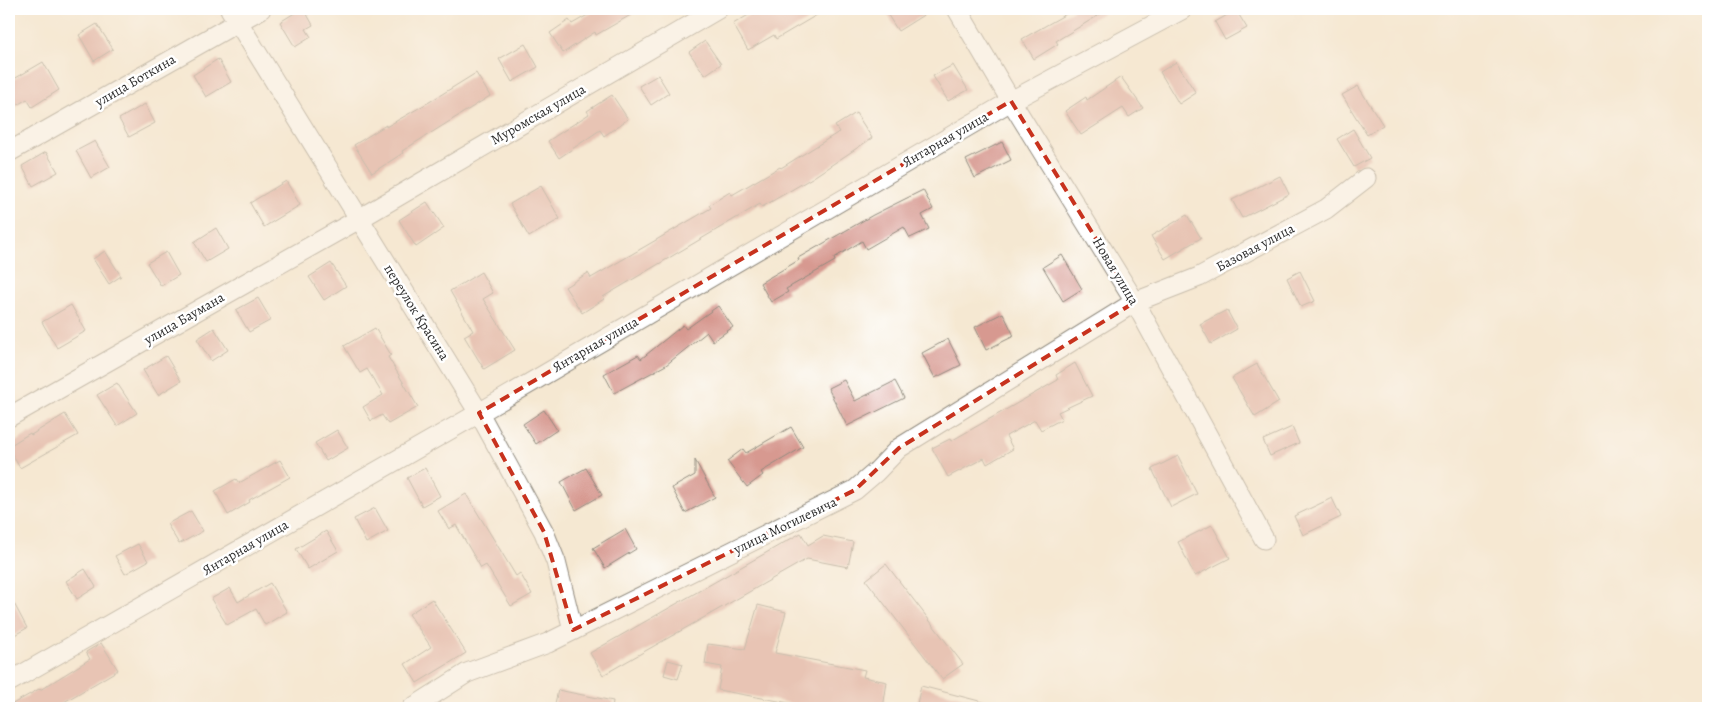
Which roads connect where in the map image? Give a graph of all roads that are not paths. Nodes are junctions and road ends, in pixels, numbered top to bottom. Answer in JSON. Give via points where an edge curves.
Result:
{"nodes":[{"id":1,"x":261,"y":9,"type":"edge"},
{"id":2,"x":718,"y":9,"type":"edge"},
{"id":3,"x":957,"y":9,"type":"edge"},
{"id":4,"x":1183,"y":9,"type":"edge"},
{"id":5,"x":234,"y":15,"type":"edge"},
{"id":6,"x":1011,"y":101,"type":"junction"},
{"id":7,"x":9,"y":152,"type":"edge"},
{"id":8,"x":1366,"y":178,"type":"dead end"},
{"id":9,"x":359,"y":218,"type":"junction"},
{"id":10,"x":1135,"y":302,"type":"junction"},
{"id":11,"x":479,"y":413,"type":"junction"},
{"id":12,"x":9,"y":417,"type":"edge"},
{"id":13,"x":1264,"y":539,"type":"dead end"},
{"id":14,"x":573,"y":630,"type":"junction"},
{"id":15,"x":9,"y":682,"type":"edge"},
{"id":16,"x":412,"y":708,"type":"edge"}],
"edges":[{"from":1,"to":5,"type":"street","name":"улица Боткина"},
{"from":2,"to":9,"type":"street","name":"Муромская улица"},
{"from":3,"to":6,"type":"street","name":"Новая улица"},
{"from":4,"to":6,"type":"street","name":"Янтарная улица"},
{"from":5,"to":7,"type":"street","name":"улица Боткина"},
{"from":5,"to":9,"type":"street","name":"переулок Красина"},
{"from":6,"to":10,"type":"street","name":"Новая улица"},
{"from":6,"to":11,"type":"street","name":"Янтарная улица"},
{"from":8,"to":10,"type":"street","name":"Базовая улица","via":[[1326,209],[1199,277]]},
{"from":9,"to":11,"type":"street","name":"переулок Красина"},
{"from":9,"to":12,"type":"street","name":"улица Баумана"},
{"from":10,"to":13,"type":"street","name":"Новая улица"},
{"from":10,"to":14,"type":"street","name":"улица Могилевича","via":[[899,448],[855,490]]},
{"from":11,"to":14,"type":"street","name":"переулок Красина","via":[[544,532],[556,562]]},
{"from":11,"to":15,"type":"street","name":"Янтарная улица"},
{"from":14,"to":16,"type":"street","name":"улица Могилевича","via":[[548,643],[467,673]]}]}
